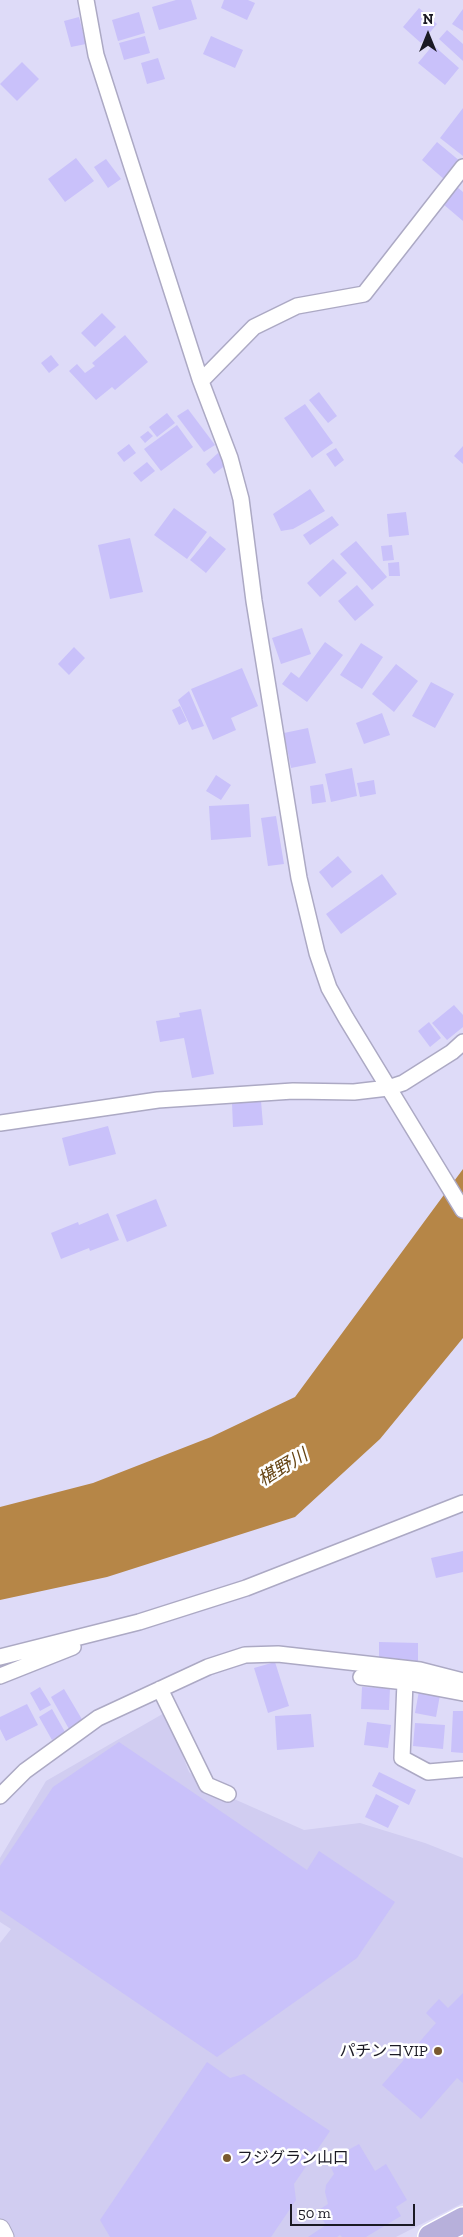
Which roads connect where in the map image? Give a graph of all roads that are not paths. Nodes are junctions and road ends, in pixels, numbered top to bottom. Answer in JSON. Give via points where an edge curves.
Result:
{"nodes":[{"id":1,"x":86,"y":0,"type":"edge"},
{"id":2,"x":463,"y":167,"type":"edge"},
{"id":3,"x":200,"y":379,"type":"junction"},
{"id":4,"x":463,"y":1042,"type":"edge"},
{"id":5,"x":388,"y":1088,"type":"junction"},
{"id":6,"x":0,"y":1123,"type":"edge"},
{"id":7,"x":463,"y":1210,"type":"edge"},
{"id":8,"x":463,"y":1503,"type":"edge"},
{"id":9,"x":113,"y":1629,"type":"junction"},
{"id":10,"x":0,"y":1657,"type":"edge"},
{"id":11,"x":0,"y":1676,"type":"edge"},
{"id":12,"x":362,"y":1677,"type":"dead end"},
{"id":13,"x":463,"y":1681,"type":"edge"},
{"id":14,"x":405,"y":1682,"type":"junction"},
{"id":15,"x":160,"y":1689,"type":"junction"},
{"id":16,"x":463,"y":1693,"type":"edge"},
{"id":17,"x":463,"y":1769,"type":"edge"},
{"id":18,"x":228,"y":1794,"type":"dead end"},
{"id":19,"x":0,"y":1796,"type":"edge"},
{"id":20,"x":463,"y":2220,"type":"edge"},
{"id":21,"x":0,"y":2229,"type":"edge"},
{"id":22,"x":4,"y":2237,"type":"edge"},
{"id":23,"x":431,"y":2237,"type":"edge"}],
"edges":[{"from":1,"to":3,"type":"street","via":[[96,55]]},
{"from":2,"to":3,"type":"street","via":[[364,294],[297,306],[254,327]]},
{"from":3,"to":5,"type":"street","via":[[230,458],[241,499],[286,804],[316,954],[329,988]]},
{"from":4,"to":5,"type":"street","via":[[402,1083]]},
{"from":5,"to":6,"type":"street","via":[[158,1100]]},
{"from":5,"to":7,"type":"street"},
{"from":8,"to":9,"type":"street","via":[[246,1588]]},
{"from":9,"to":10,"type":"street"},
{"from":9,"to":11,"type":"street"},
{"from":12,"to":14,"type":"street"},
{"from":13,"to":15,"type":"street","via":[[420,1670],[278,1654],[245,1656],[227,1661]]},
{"from":14,"to":16,"type":"street"},
{"from":14,"to":17,"type":"street","via":[[402,1758],[428,1772]]},
{"from":15,"to":18,"type":"street","via":[[207,1785]]},
{"from":15,"to":19,"type":"street","via":[[98,1718],[25,1771]]},
{"from":20,"to":23,"type":"main road"},
{"from":21,"to":22,"type":"street"}]}
